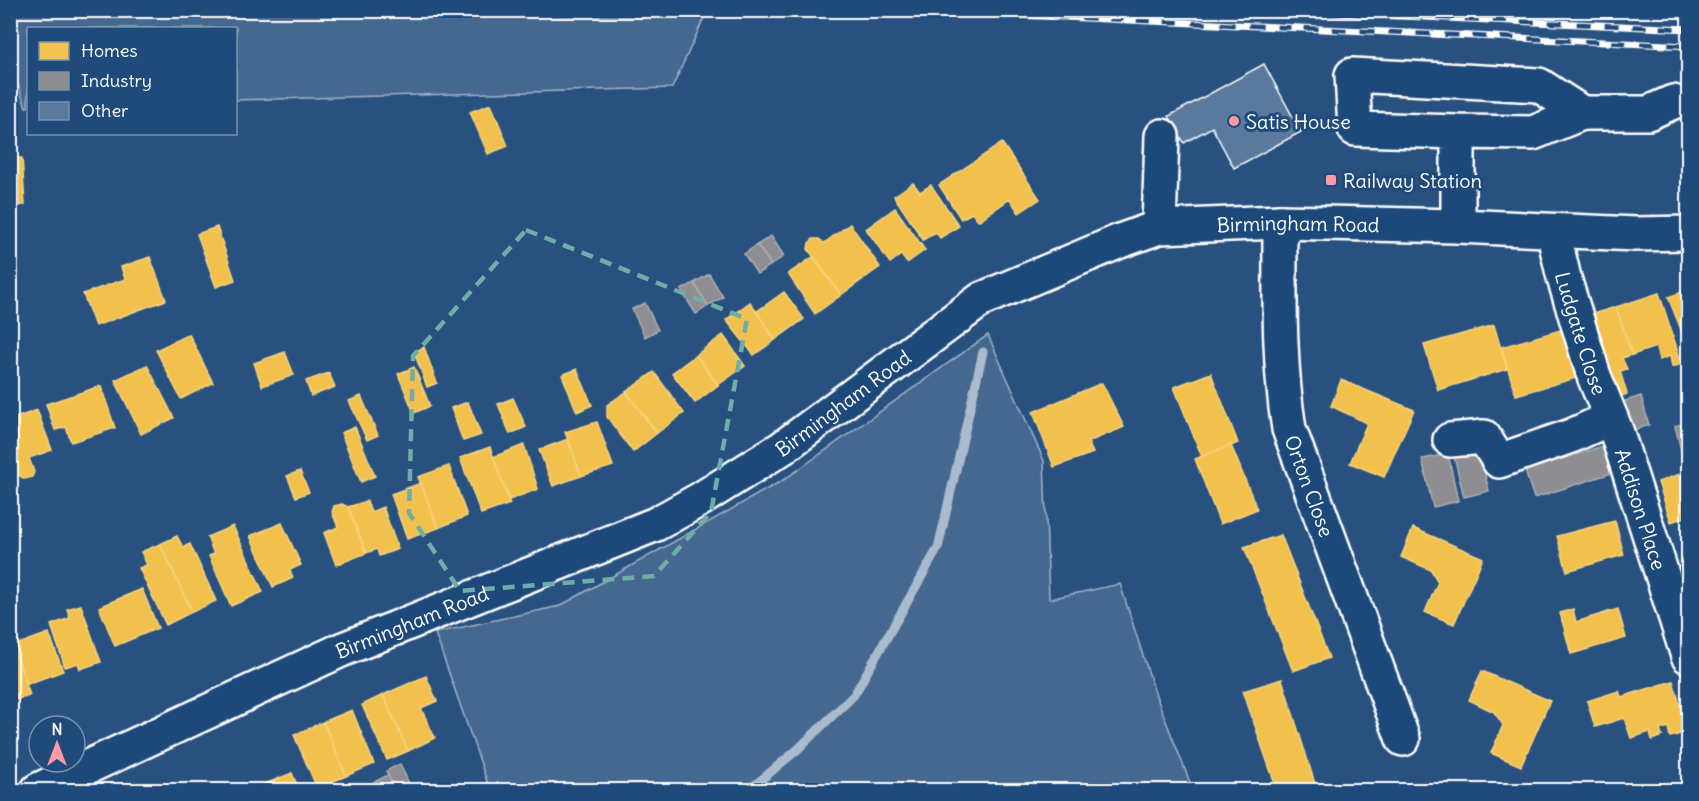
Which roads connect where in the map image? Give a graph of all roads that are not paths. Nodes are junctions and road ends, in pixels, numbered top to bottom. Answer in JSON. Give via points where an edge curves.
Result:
{"nodes":[{"id":1,"x":1673,"y":102,"type":"dead end"},
{"id":2,"x":1582,"y":112,"type":"junction"},
{"id":3,"x":1458,"y":132,"type":"junction"},
{"id":4,"x":1162,"y":136,"type":"dead end"},
{"id":5,"x":1280,"y":222,"type":"junction"},
{"id":6,"x":1458,"y":226,"type":"junction"},
{"id":7,"x":1159,"y":227,"type":"junction"},
{"id":8,"x":1553,"y":231,"type":"junction"},
{"id":9,"x":1689,"y":233,"type":"edge"},
{"id":10,"x":1614,"y":426,"type":"junction"},
{"id":11,"x":1450,"y":440,"type":"dead end"},
{"id":12,"x":1689,"y":656,"type":"edge"},
{"id":13,"x":1403,"y":739,"type":"dead end"},
{"id":14,"x":38,"y":790,"type":"edge"}],
"edges":[{"from":1,"to":2,"type":"main road","via":[[1648,112]]},
{"from":2,"to":3,"type":"main road","via":[[1533,133]]},
{"from":2,"to":3,"type":"main road","via":[[1539,85],[1353,75],[1355,129]]},
{"from":3,"to":6,"type":"main road"},
{"from":4,"to":7,"type":"main road"},
{"from":5,"to":6,"type":"main road","name":"Birmingham Road"},
{"from":5,"to":7,"type":"main road","name":"Birmingham Road"},
{"from":5,"to":13,"type":"main road","name":"Orton Close","via":[[1280,346],[1288,429]]},
{"from":6,"to":8,"type":"main road","name":"Birmingham Road"},
{"from":7,"to":14,"type":"main road","name":"Birmingham Road","via":[[982,299],[782,448],[656,524],[341,650]]},
{"from":8,"to":9,"type":"main road","name":"Birmingham Road"},
{"from":8,"to":10,"type":"main road","name":"Ludgate Close","via":[[1594,376]]},
{"from":10,"to":11,"type":"main road","via":[[1499,461],[1484,437]]},
{"from":10,"to":12,"type":"main road","name":"Addison Place"}]}
